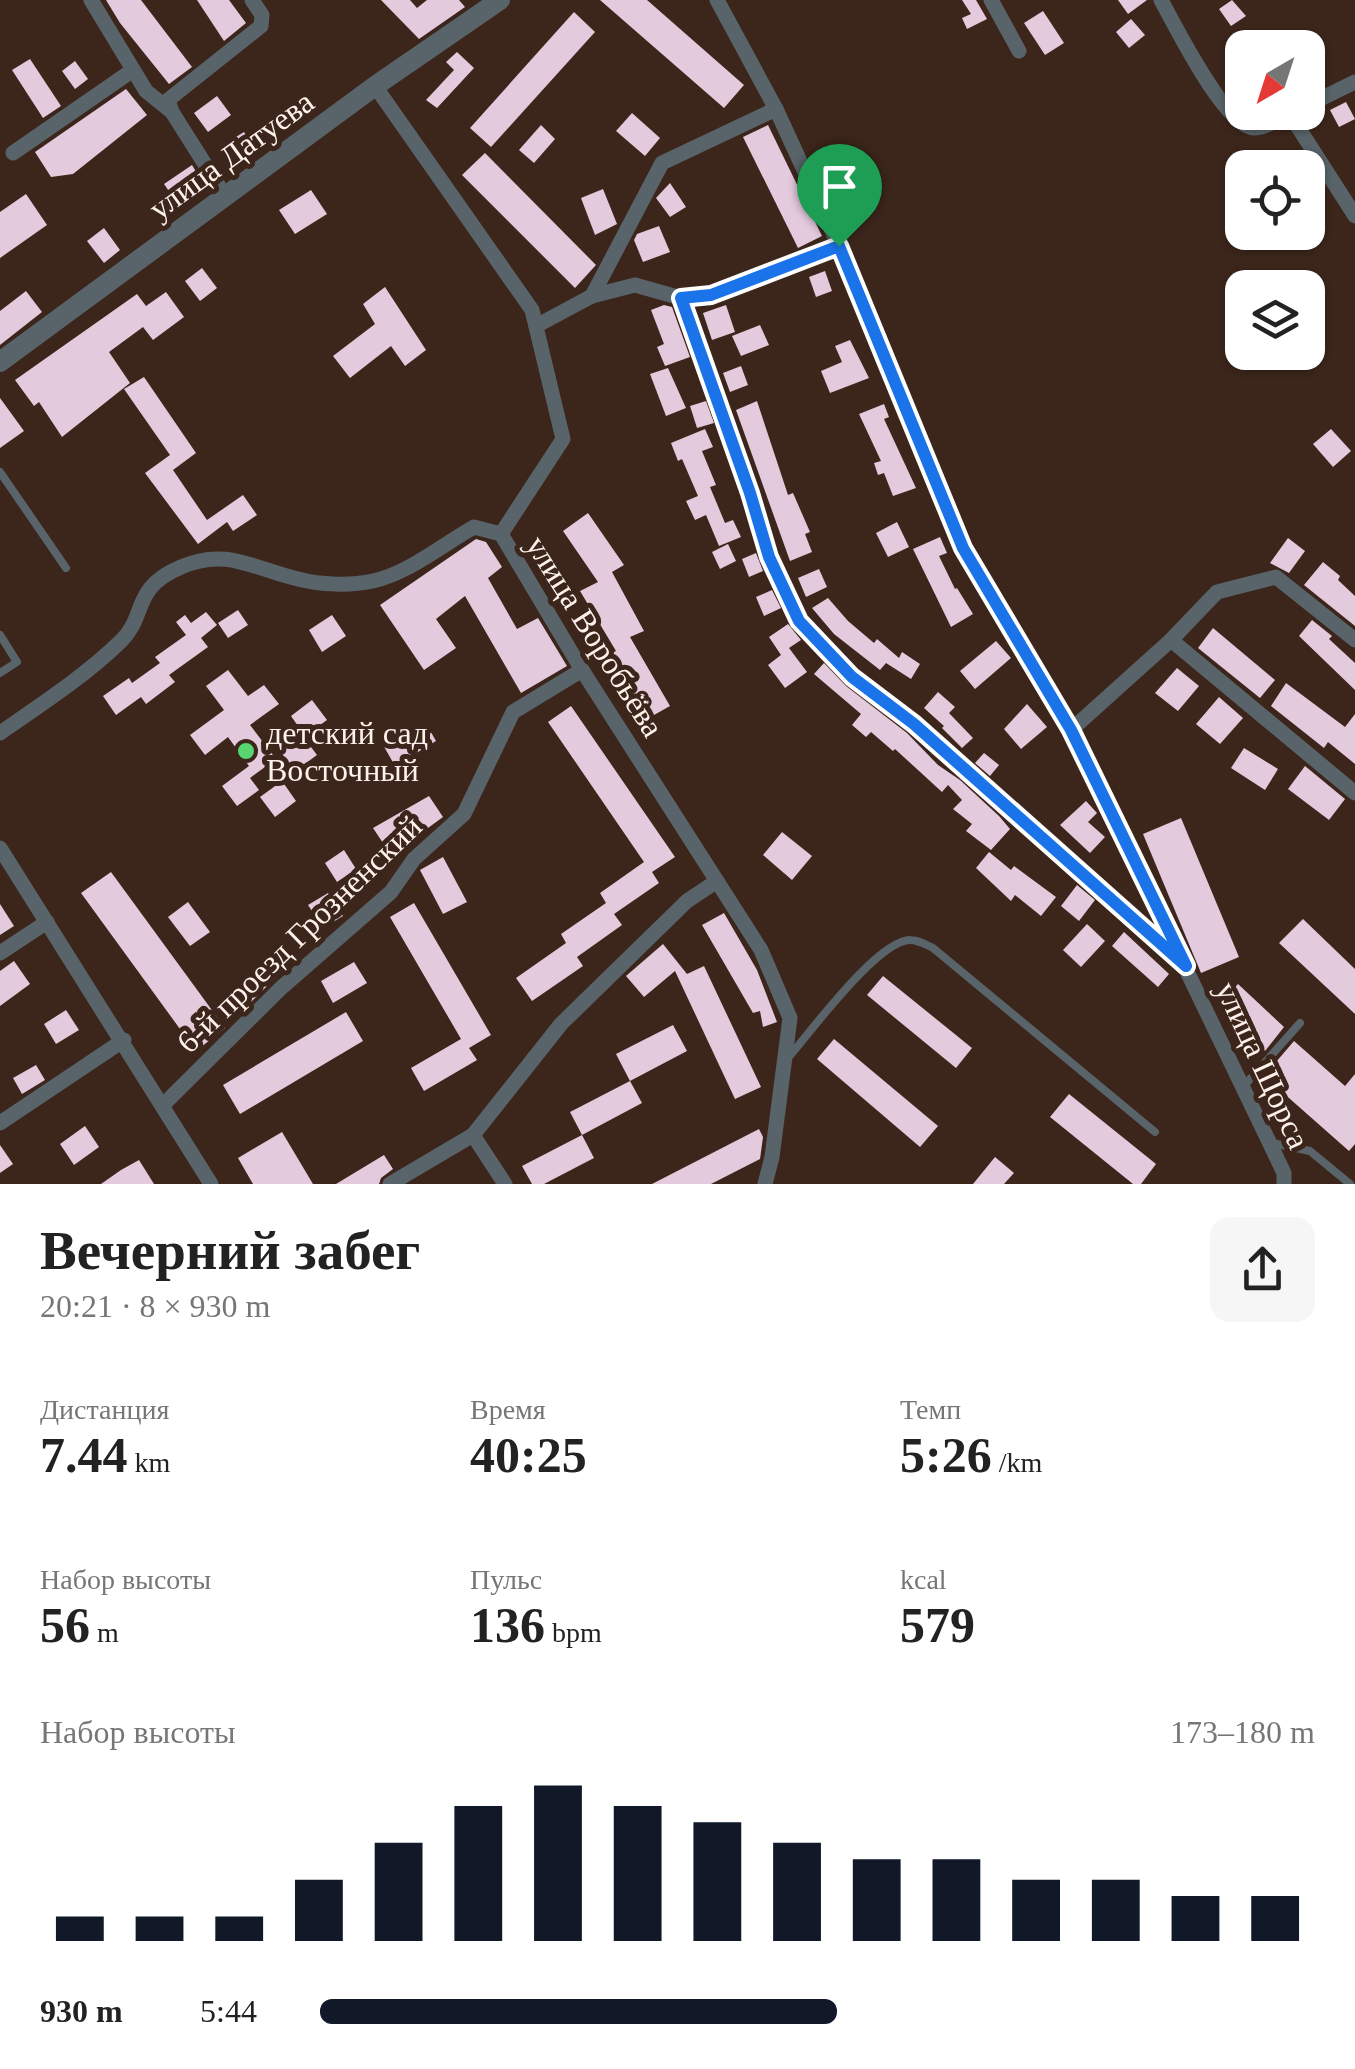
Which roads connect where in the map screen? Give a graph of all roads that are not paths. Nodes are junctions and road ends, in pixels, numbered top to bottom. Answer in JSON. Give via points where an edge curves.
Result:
{"nodes":[{"id":1,"x":91,"y":0,"type":"edge"},
{"id":2,"x":252,"y":0,"type":"edge"},
{"id":3,"x":500,"y":0,"type":"edge"},
{"id":4,"x":717,"y":0,"type":"edge"},
{"id":5,"x":990,"y":0,"type":"edge"},
{"id":6,"x":1160,"y":0,"type":"edge"},
{"id":7,"x":473,"y":7,"type":"edge"},
{"id":8,"x":1020,"y":51,"type":"dead end"},
{"id":9,"x":133,"y":70,"type":"junction"},
{"id":10,"x":1355,"y":82,"type":"edge"},
{"id":11,"x":375,"y":86,"type":"junction"},
{"id":12,"x":1325,"y":96,"type":"edge"},
{"id":13,"x":1225,"y":105,"type":"edge"},
{"id":14,"x":776,"y":109,"type":"junction"},
{"id":15,"x":172,"y":112,"type":"junction"},
{"id":16,"x":1301,"y":130,"type":"edge"},
{"id":17,"x":12,"y":154,"type":"dead end"},
{"id":18,"x":226,"y":196,"type":"junction"},
{"id":19,"x":1352,"y":209,"type":"edge"},
{"id":20,"x":839,"y":246,"type":"junction"},
{"id":21,"x":592,"y":296,"type":"junction"},
{"id":22,"x":681,"y":298,"type":"junction"},
{"id":23,"x":536,"y":326,"type":"junction"},
{"id":24,"x":0,"y":362,"type":"edge"},
{"id":25,"x":0,"y":472,"type":"edge"},
{"id":26,"x":501,"y":534,"type":"junction"},
{"id":27,"x":66,"y":568,"type":"dead end"},
{"id":28,"x":0,"y":634,"type":"edge"},
{"id":29,"x":1171,"y":640,"type":"junction"},
{"id":30,"x":1355,"y":640,"type":"edge"},
{"id":31,"x":582,"y":670,"type":"junction"},
{"id":32,"x":0,"y":674,"type":"edge"},
{"id":33,"x":1071,"y":730,"type":"junction"},
{"id":34,"x":0,"y":733,"type":"edge"},
{"id":35,"x":1355,"y":793,"type":"edge"},
{"id":36,"x":0,"y":848,"type":"edge"},
{"id":37,"x":717,"y":881,"type":"junction"},
{"id":38,"x":47,"y":922,"type":"junction"},
{"id":39,"x":0,"y":952,"type":"edge"},
{"id":40,"x":1186,"y":966,"type":"junction"},
{"id":41,"x":1300,"y":1022,"type":"dead end"},
{"id":42,"x":124,"y":1040,"type":"junction"},
{"id":43,"x":784,"y":1062,"type":"junction"},
{"id":44,"x":1244,"y":1087,"type":"junction"},
{"id":45,"x":163,"y":1105,"type":"junction"},
{"id":46,"x":0,"y":1123,"type":"edge"},
{"id":47,"x":1156,"y":1132,"type":"dead end"},
{"id":48,"x":472,"y":1135,"type":"junction"},
{"id":49,"x":1270,"y":1143,"type":"junction"},
{"id":50,"x":208,"y":1180,"type":"edge"},
{"id":51,"x":190,"y":1184,"type":"edge"},
{"id":52,"x":390,"y":1184,"type":"edge"},
{"id":53,"x":505,"y":1184,"type":"edge"},
{"id":54,"x":765,"y":1184,"type":"edge"},
{"id":55,"x":1284,"y":1184,"type":"edge"},
{"id":56,"x":1350,"y":1184,"type":"edge"}],
"edges":[{"from":1,"to":9,"type":"street"},
{"from":2,"to":15,"type":"street","via":[[261,26],[168,100]]},
{"from":3,"to":7,"type":"street","name":"улица Датуева"},
{"from":4,"to":14,"type":"street","name":"улица Щорса"},
{"from":5,"to":8,"type":"street"},
{"from":6,"to":13,"type":"street"},
{"from":7,"to":11,"type":"street","name":"улица Датуева"},
{"from":9,"to":15,"type":"street"},
{"from":9,"to":17,"type":"street"},
{"from":10,"to":12,"type":"street"},
{"from":11,"to":18,"type":"street","name":"улица Датуева"},
{"from":11,"to":23,"type":"street","name":"улица Воробьёва","via":[[532,310]]},
{"from":14,"to":20,"type":"street","name":"улица Щорса"},
{"from":14,"to":21,"type":"street","via":[[662,163]]},
{"from":15,"to":18,"type":"street"},
{"from":16,"to":19,"type":"street"},
{"from":18,"to":24,"type":"street","name":"улица Датуева"},
{"from":20,"to":22,"type":"street","via":[[711,295]]},
{"from":20,"to":33,"type":"street","name":"улица Щорса","via":[[963,548]]},
{"from":21,"to":22,"type":"street","via":[[635,285]]},
{"from":21,"to":23,"type":"street"},
{"from":22,"to":40,"type":"street","via":[[769,557],[799,621],[852,677],[914,724]]},
{"from":23,"to":26,"type":"street","name":"улица Воробьёва","via":[[563,439]]},
{"from":25,"to":27,"type":"lane"},
{"from":26,"to":31,"type":"street","name":"улица Воробьёва"},
{"from":26,"to":34,"type":"street","via":[[474,527],[398,574],[350,583],[300,580],[220,556],[182,566],[152,585],[126,638]]},
{"from":28,"to":32,"type":"lane","via":[[17,662]]},
{"from":29,"to":30,"type":"street","via":[[1218,592],[1276,577]]},
{"from":29,"to":33,"type":"street"},
{"from":29,"to":35,"type":"street"},
{"from":31,"to":37,"type":"street","name":"улица Воробьёва"},
{"from":31,"to":45,"type":"street","name":"6-й проезд Грозненский","via":[[513,712],[464,814],[414,859],[391,892]]},
{"from":33,"to":40,"type":"street","name":"улица Щорса"},
{"from":36,"to":38,"type":"street"},
{"from":37,"to":43,"type":"street","name":"улица Воробьёва","via":[[761,950],[790,1018]]},
{"from":37,"to":48,"type":"street","via":[[686,901],[561,1024]]},
{"from":38,"to":39,"type":"street"},
{"from":38,"to":42,"type":"street"},
{"from":40,"to":44,"type":"street","name":"улица Щорса"},
{"from":41,"to":44,"type":"lane"},
{"from":42,"to":45,"type":"street"},
{"from":42,"to":46,"type":"street"},
{"from":43,"to":47,"type":"lane","via":[[874,959],[912,939],[934,948]]},
{"from":43,"to":54,"type":"street","name":"улица Воробьёва"},
{"from":44,"to":49,"type":"street","name":"улица Щорса"},
{"from":45,"to":50,"type":"street"},
{"from":48,"to":52,"type":"street"},
{"from":48,"to":53,"type":"street"},
{"from":49,"to":55,"type":"street","name":"улица Щорса"},
{"from":49,"to":56,"type":"lane","via":[[1310,1150]]},
{"from":50,"to":51,"type":"street"}]}
